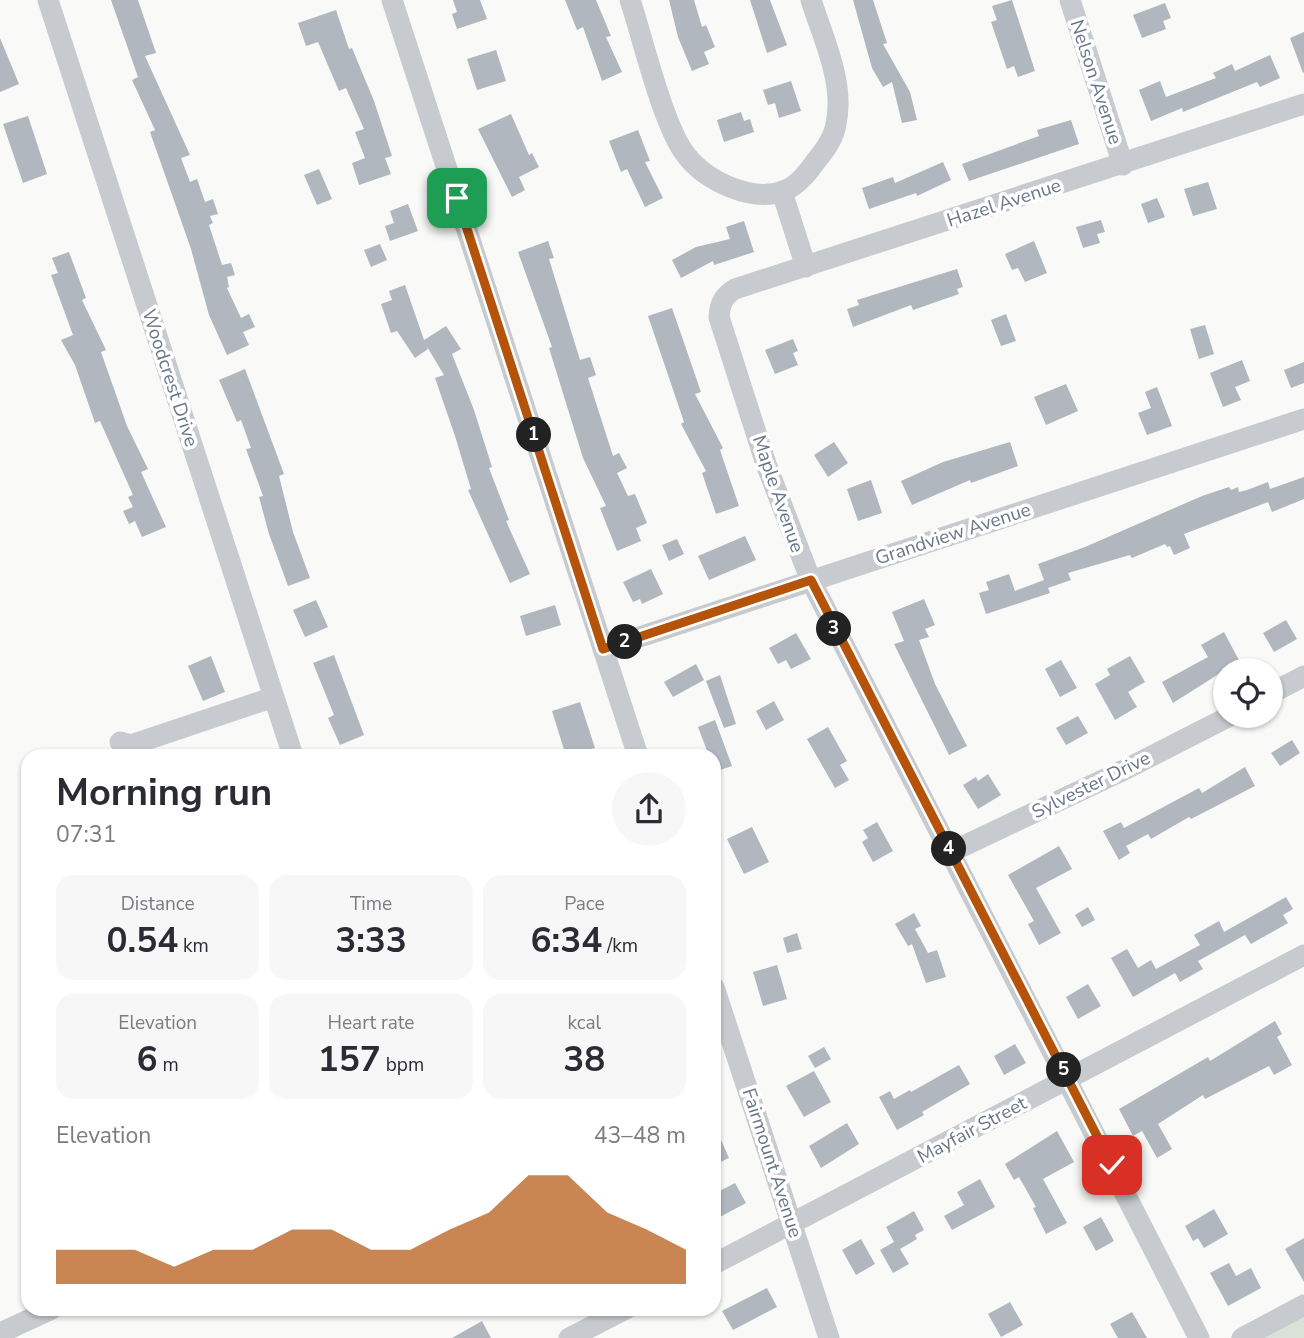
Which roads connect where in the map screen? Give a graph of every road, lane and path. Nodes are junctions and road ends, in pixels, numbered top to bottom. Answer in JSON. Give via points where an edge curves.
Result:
{"nodes":[{"id":1,"x":48,"y":0,"type":"edge"},
{"id":2,"x":392,"y":0,"type":"edge"},
{"id":3,"x":630,"y":0,"type":"edge"},
{"id":4,"x":811,"y":0,"type":"edge"},
{"id":5,"x":1069,"y":0,"type":"edge"},
{"id":6,"x":1304,"y":104,"type":"edge"},
{"id":7,"x":1123,"y":165,"type":"junction"},
{"id":8,"x":782,"y":192,"type":"junction"},
{"id":9,"x":807,"y":267,"type":"junction"},
{"id":10,"x":719,"y":315,"type":"joint"},
{"id":11,"x":1304,"y":419,"type":"edge"},
{"id":12,"x":811,"y":580,"type":"junction"},
{"id":13,"x":603,"y":649,"type":"junction"},
{"id":14,"x":1304,"y":676,"type":"edge"},
{"id":15,"x":1283,"y":687,"type":"edge"},
{"id":16,"x":274,"y":697,"type":"junction"},
{"id":17,"x":1213,"y":725,"type":"edge"},
{"id":18,"x":120,"y":741,"type":"dead end"},
{"id":19,"x":291,"y":749,"type":"edge"},
{"id":20,"x":636,"y":749,"type":"edge"},
{"id":21,"x":951,"y":852,"type":"junction"},
{"id":22,"x":1304,"y":955,"type":"edge"},
{"id":23,"x":721,"y":1008,"type":"edge"},
{"id":24,"x":1069,"y":1079,"type":"junction"},
{"id":25,"x":792,"y":1224,"type":"junction"},
{"id":26,"x":721,"y":1260,"type":"edge"},
{"id":27,"x":1304,"y":1306,"type":"edge"},
{"id":28,"x":37,"y":1316,"type":"edge"},
{"id":29,"x":612,"y":1316,"type":"edge"},
{"id":30,"x":0,"y":1334,"type":"edge"},
{"id":31,"x":569,"y":1338,"type":"edge"},
{"id":32,"x":829,"y":1338,"type":"edge"},
{"id":33,"x":1199,"y":1338,"type":"edge"},
{"id":34,"x":1242,"y":1338,"type":"edge"}],
"edges":[{"from":1,"to":16,"type":"street","name":"Woodcrest Drive"},
{"from":2,"to":13,"type":"street"},
{"from":3,"to":8,"type":"street","via":[[668,118],[685,153],[724,185],[769,194]]},
{"from":4,"to":8,"type":"street","via":[[834,71],[837,123],[823,153],[805,176]]},
{"from":5,"to":7,"type":"street","name":"Nelson Avenue"},
{"from":6,"to":7,"type":"street","name":"Hazel Avenue"},
{"from":7,"to":9,"type":"street","name":"Hazel Avenue"},
{"from":8,"to":9,"type":"street"},
{"from":9,"to":10,"type":"street","name":"Hazel Avenue","via":[[729,293]]},
{"from":10,"to":12,"type":"street","name":"Maple Avenue","via":[[771,476]]},
{"from":11,"to":12,"type":"street","name":"Grandview Avenue"},
{"from":12,"to":13,"type":"street","name":"Grandview Avenue"},
{"from":12,"to":21,"type":"street","name":"Maple Avenue"},
{"from":13,"to":20,"type":"street"},
{"from":14,"to":15,"type":"street"},
{"from":16,"to":18,"type":"street","via":[[131,745]]},
{"from":16,"to":19,"type":"street","name":"Woodcrest Drive"},
{"from":17,"to":21,"type":"street","name":"Sylvester Drive"},
{"from":21,"to":24,"type":"street","name":"Maple Avenue"},
{"from":22,"to":24,"type":"street","name":"Mayfair Street"},
{"from":23,"to":25,"type":"street","name":"Fairmount Avenue"},
{"from":24,"to":25,"type":"street","name":"Mayfair Street"},
{"from":24,"to":33,"type":"street","name":"Maple Avenue"},
{"from":25,"to":26,"type":"street","name":"Mayfair Street"},
{"from":25,"to":32,"type":"street","name":"Fairmount Avenue"},
{"from":27,"to":34,"type":"street"},
{"from":28,"to":30,"type":"street"},
{"from":29,"to":31,"type":"street"}]}
